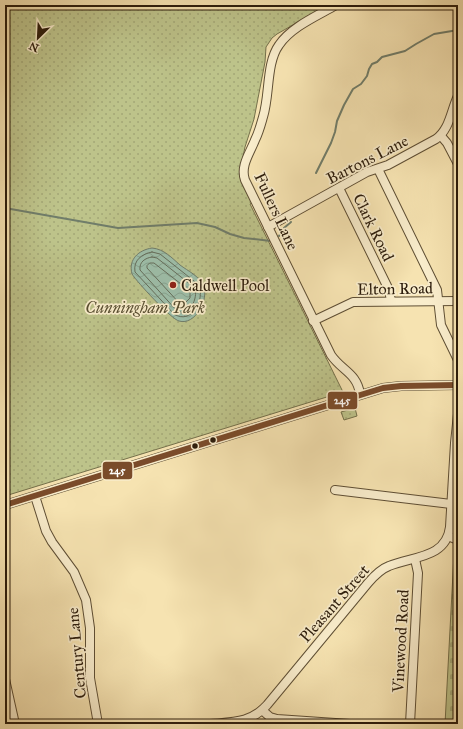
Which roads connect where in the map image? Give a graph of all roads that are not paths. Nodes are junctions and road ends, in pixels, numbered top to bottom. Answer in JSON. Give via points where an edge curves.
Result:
{"nodes":[{"id":1,"x":336,"y":5,"type":"edge"},
{"id":2,"x":458,"y":96,"type":"edge"},
{"id":3,"x":440,"y":136,"type":"junction"},
{"id":4,"x":458,"y":164,"type":"edge"},
{"id":5,"x":378,"y":169,"type":"junction"},
{"id":6,"x":339,"y":188,"type":"junction"},
{"id":7,"x":268,"y":227,"type":"junction"},
{"id":8,"x":391,"y":301,"type":"junction"},
{"id":9,"x":439,"y":301,"type":"junction"},
{"id":10,"x":458,"y":301,"type":"edge"},
{"id":11,"x":313,"y":321,"type":"junction"},
{"id":12,"x":458,"y":360,"type":"edge"},
{"id":13,"x":458,"y":386,"type":"edge"},
{"id":14,"x":360,"y":394,"type":"junction"},
{"id":15,"x":458,"y":414,"type":"edge"},
{"id":16,"x":335,"y":490,"type":"dead end"},
{"id":17,"x":34,"y":496,"type":"junction"},
{"id":18,"x":451,"y":504,"type":"junction"},
{"id":19,"x":5,"y":505,"type":"edge"},
{"id":20,"x":448,"y":536,"type":"junction"},
{"id":21,"x":458,"y":540,"type":"edge"},
{"id":22,"x":415,"y":559,"type":"junction"},
{"id":23,"x":5,"y":679,"type":"edge"},
{"id":24,"x":262,"y":710,"type":"junction"},
{"id":25,"x":272,"y":721,"type":"edge"},
{"id":26,"x":14,"y":724,"type":"edge"},
{"id":27,"x":98,"y":724,"type":"edge"},
{"id":28,"x":210,"y":724,"type":"edge"},
{"id":29,"x":350,"y":724,"type":"edge"},
{"id":30,"x":410,"y":724,"type":"edge"}],
"edges":[{"from":1,"to":7,"type":"street","name":"Fullers Lane","via":[[289,34],[274,55],[266,109],[257,137],[245,161],[243,173]]},
{"from":2,"to":3,"type":"street"},
{"from":3,"to":4,"type":"street","via":[[447,143]]},
{"from":3,"to":5,"type":"street","name":"Bartons Lane"},
{"from":5,"to":6,"type":"street","name":"Bartons Lane","via":[[367,172]]},
{"from":5,"to":9,"type":"street","via":[[437,290]]},
{"from":6,"to":7,"type":"street","name":"Bartons Lane"},
{"from":6,"to":8,"type":"street","name":"Clark Road","via":[[389,290]]},
{"from":7,"to":11,"type":"street","name":"Fullers Lane"},
{"from":8,"to":9,"type":"street","name":"Elton Road"},
{"from":8,"to":11,"type":"street","name":"Elton Road","via":[[350,303]]},
{"from":9,"to":10,"type":"street","name":"Elton Road"},
{"from":9,"to":12,"type":"street","via":[[440,325]]},
{"from":11,"to":14,"type":"street","name":"Fullers Lane","via":[[331,355],[356,380]]},
{"from":13,"to":14,"type":"street","via":[[401,386]]},
{"from":14,"to":17,"type":"street"},
{"from":15,"to":18,"type":"street"},
{"from":16,"to":18,"type":"street"},
{"from":17,"to":19,"type":"street"},
{"from":17,"to":27,"type":"street","name":"Century Lane","via":[[46,531],[77,578],[87,604],[90,628],[90,678]]},
{"from":18,"to":20,"type":"street"},
{"from":20,"to":21,"type":"street"},
{"from":20,"to":22,"type":"street","name":"Pleasant Street","via":[[438,548]]},
{"from":22,"to":24,"type":"street","name":"Pleasant Street","via":[[388,566],[374,576]]},
{"from":22,"to":30,"type":"street","name":"Vinewood Road","via":[[418,573]]},
{"from":23,"to":26,"type":"street"},
{"from":24,"to":25,"type":"street"},
{"from":24,"to":28,"type":"street","name":"Pleasant Street","via":[[246,720]]},
{"from":25,"to":29,"type":"street"}]}
